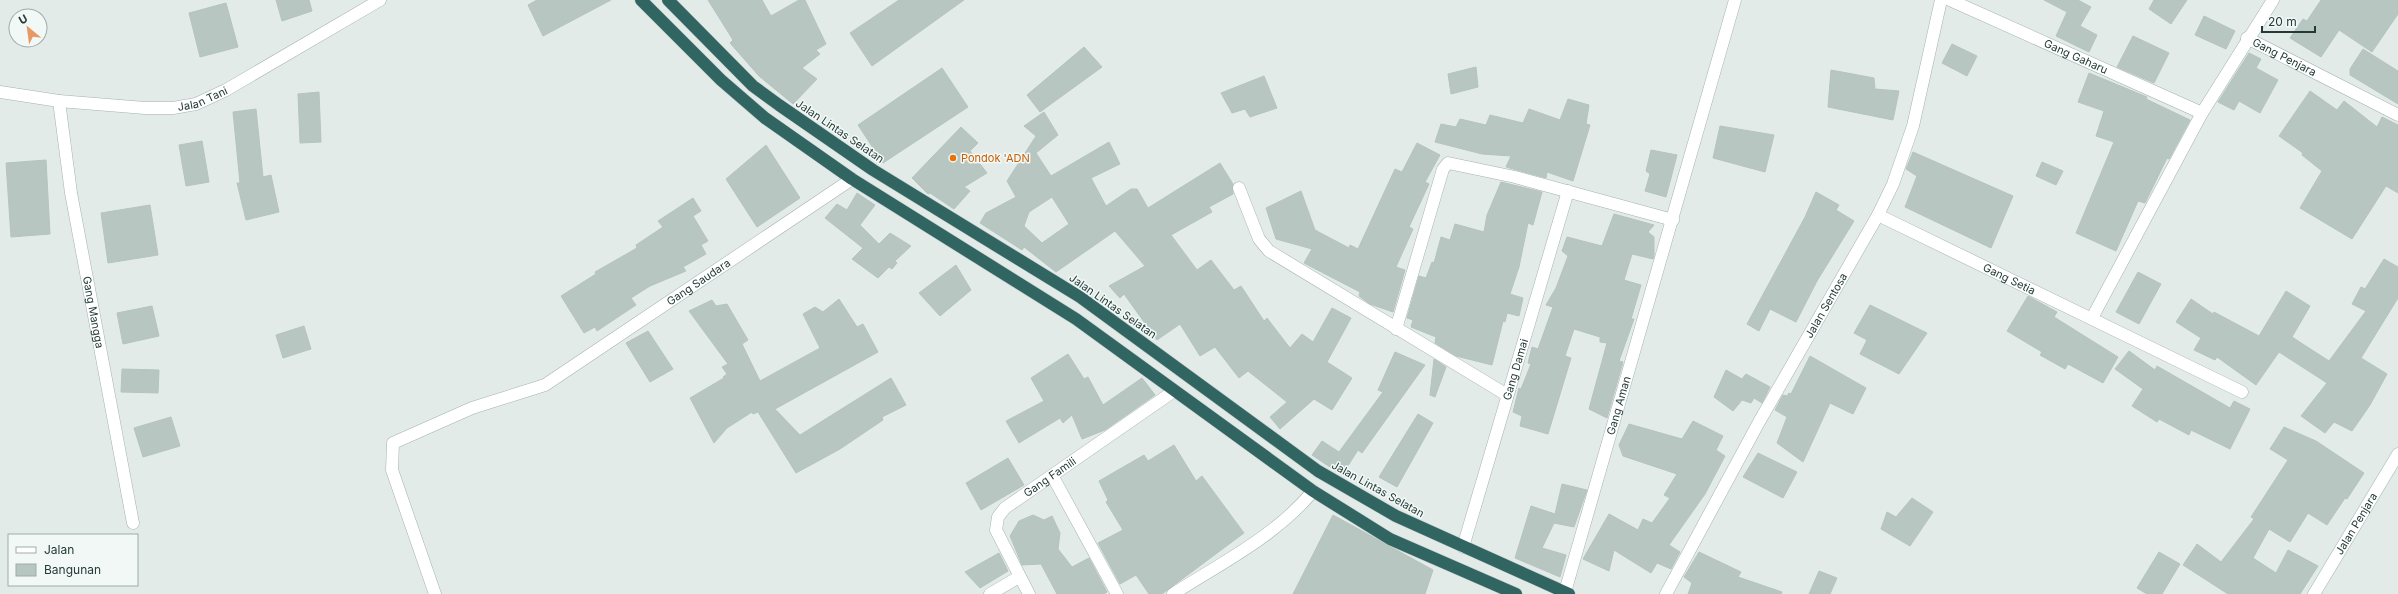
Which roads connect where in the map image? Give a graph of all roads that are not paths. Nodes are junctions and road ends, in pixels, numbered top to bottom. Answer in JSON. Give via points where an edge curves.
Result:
{"nodes":[{"id":1,"x":380,"y":0,"type":"edge"},
{"id":2,"x":641,"y":0,"type":"edge"},
{"id":3,"x":668,"y":0,"type":"edge"},
{"id":4,"x":1735,"y":0,"type":"edge"},
{"id":5,"x":1941,"y":0,"type":"edge"},
{"id":6,"x":1950,"y":0,"type":"edge"},
{"id":7,"x":2273,"y":0,"type":"edge"},
{"id":8,"x":2247,"y":38,"type":"junction"},
{"id":9,"x":0,"y":92,"type":"edge"},
{"id":10,"x":59,"y":101,"type":"junction"},
{"id":11,"x":2202,"y":113,"type":"junction"},
{"id":12,"x":2398,"y":115,"type":"edge"},
{"id":13,"x":852,"y":179,"type":"junction"},
{"id":14,"x":1240,"y":188,"type":"dead end"},
{"id":15,"x":1568,"y":191,"type":"junction"},
{"id":16,"x":1878,"y":215,"type":"junction"},
{"id":17,"x":1673,"y":220,"type":"junction"},
{"id":18,"x":1013,"y":255,"type":"junction"},
{"id":19,"x":1002,"y":271,"type":"junction"},
{"id":20,"x":2092,"y":318,"type":"junction"},
{"id":21,"x":1396,"y":329,"type":"junction"},
{"id":22,"x":1174,"y":391,"type":"junction"},
{"id":23,"x":2242,"y":392,"type":"dead end"},
{"id":24,"x":1507,"y":395,"type":"junction"},
{"id":25,"x":2398,"y":454,"type":"edge"},
{"id":26,"x":1053,"y":477,"type":"junction"},
{"id":27,"x":1313,"y":491,"type":"junction"},
{"id":28,"x":133,"y":522,"type":"dead end"},
{"id":29,"x":1463,"y":547,"type":"junction"},
{"id":30,"x":1019,"y":577,"type":"junction"},
{"id":31,"x":1567,"y":593,"type":"edge"},
{"id":32,"x":435,"y":594,"type":"edge"},
{"id":33,"x":990,"y":594,"type":"edge"},
{"id":34,"x":1030,"y":594,"type":"edge"},
{"id":35,"x":1117,"y":594,"type":"edge"},
{"id":36,"x":1173,"y":594,"type":"edge"},
{"id":37,"x":1516,"y":594,"type":"edge"},
{"id":38,"x":1666,"y":594,"type":"edge"},
{"id":39,"x":2314,"y":594,"type":"edge"}],
"edges":[{"from":1,"to":10,"type":"street","name":"Jalan Tani","via":[[226,90],[196,104],[173,108],[146,108]]},
{"from":2,"to":13,"type":"highway","via":[[721,80],[765,118]]},
{"from":3,"to":18,"type":"highway","name":"Jalan Lintas Selatan","via":[[753,86],[873,170]]},
{"from":4,"to":17,"type":"street","name":"Gang Aman"},
{"from":5,"to":16,"type":"street","name":"Jalan Sentosa","via":[[1914,126],[1893,184]]},
{"from":6,"to":11,"type":"street","name":"Gang Gaharu"},
{"from":7,"to":8,"type":"street"},
{"from":8,"to":11,"type":"street","name":"Gang Penjara"},
{"from":8,"to":12,"type":"street","name":"Gang Penjara"},
{"from":9,"to":10,"type":"street","name":"Jalan Tani"},
{"from":10,"to":28,"type":"street","name":"Gang Mangga","via":[[71,193]]},
{"from":11,"to":20,"type":"street","name":"Gang Penjara"},
{"from":13,"to":19,"type":"highway"},
{"from":13,"to":32,"type":"street","name":"Gang Saudara","via":[[545,385],[472,408],[393,443],[392,470]]},
{"from":14,"to":21,"type":"street","via":[[1259,239],[1269,251]]},
{"from":15,"to":17,"type":"street"},
{"from":15,"to":21,"type":"street","via":[[1515,177],[1448,163],[1445,165]]},
{"from":15,"to":24,"type":"street","name":"Gang Damai"},
{"from":16,"to":20,"type":"street","name":"Gang Setia"},
{"from":16,"to":38,"type":"street","name":"Jalan Sentosa","via":[[1759,422]]},
{"from":17,"to":31,"type":"street","name":"Gang Aman"},
{"from":18,"to":19,"type":"highway"},
{"from":18,"to":29,"type":"highway","name":"Jalan Lintas Selatan","via":[[1080,297],[1318,471],[1396,516]]},
{"from":19,"to":22,"type":"highway","via":[[1076,319]]},
{"from":20,"to":23,"type":"street","name":"Gang Setia"},
{"from":21,"to":24,"type":"street"},
{"from":22,"to":26,"type":"street","name":"Gang Famili"},
{"from":22,"to":27,"type":"highway"},
{"from":24,"to":29,"type":"street","name":"Gang Damai"},
{"from":25,"to":39,"type":"street","name":"Jalan Penjara"},
{"from":26,"to":30,"type":"street","name":"Gang Famili","via":[[1006,508],[998,517],[996,530]]},
{"from":26,"to":35,"type":"street"},
{"from":27,"to":36,"type":"street","via":[[1299,508],[1264,536]]},
{"from":27,"to":37,"type":"highway","via":[[1390,539]]},
{"from":29,"to":31,"type":"highway","name":"Jalan Lintas Selatan"},
{"from":30,"to":33,"type":"street"},
{"from":30,"to":34,"type":"street","name":"Gang Famili"}]}
